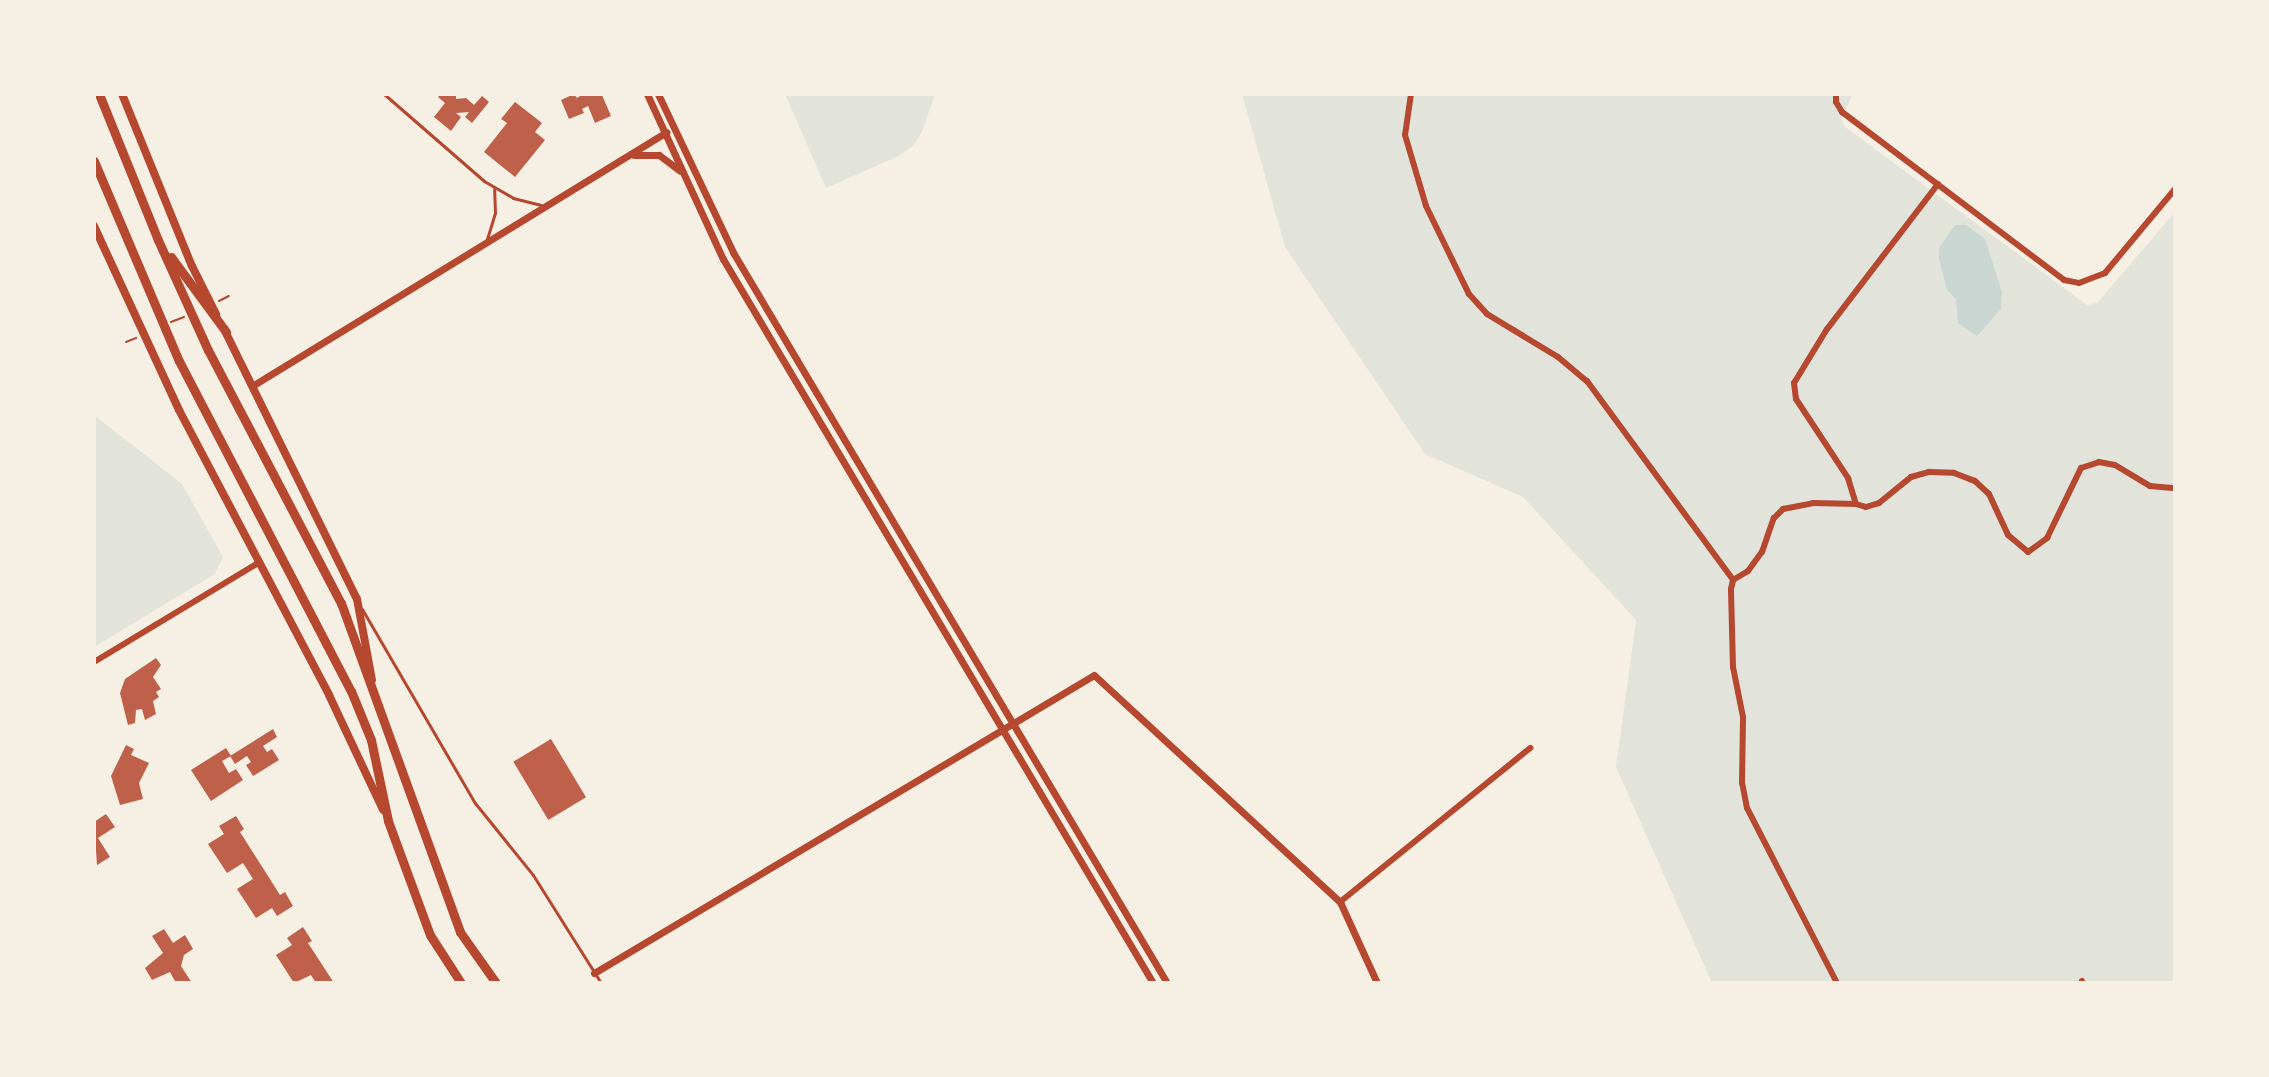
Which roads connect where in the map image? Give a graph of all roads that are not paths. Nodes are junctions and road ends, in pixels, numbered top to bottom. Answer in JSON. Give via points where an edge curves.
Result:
{"nodes":[{"id":1,"x":99,"y":94,"type":"edge"},
{"id":2,"x":122,"y":94,"type":"edge"},
{"id":3,"x":384,"y":94,"type":"edge"},
{"id":4,"x":647,"y":94,"type":"edge"},
{"id":5,"x":658,"y":94,"type":"edge"},
{"id":6,"x":1411,"y":94,"type":"edge"},
{"id":7,"x":1836,"y":94,"type":"edge"},
{"id":8,"x":674,"y":127,"type":"junction"},
{"id":9,"x":665,"y":133,"type":"junction"},
{"id":10,"x":94,"y":161,"type":"edge"},
{"id":11,"x":618,"y":162,"type":"junction"},
{"id":12,"x":1938,"y":184,"type":"junction"},
{"id":13,"x":689,"y":185,"type":"junction"},
{"id":14,"x":494,"y":189,"type":"junction"},
{"id":15,"x":2175,"y":189,"type":"edge"},
{"id":16,"x":548,"y":205,"type":"junction"},
{"id":17,"x":94,"y":226,"type":"edge"},
{"id":18,"x":158,"y":240,"type":"junction"},
{"id":19,"x":484,"y":244,"type":"junction"},
{"id":20,"x":226,"y":332,"type":"junction"},
{"id":21,"x":252,"y":386,"type":"junction"},
{"id":22,"x":2175,"y":488,"type":"edge"},
{"id":23,"x":1856,"y":504,"type":"junction"},
{"id":24,"x":258,"y":563,"type":"junction"},
{"id":25,"x":1733,"y":580,"type":"junction"},
{"id":26,"x":357,"y":599,"type":"junction"},
{"id":27,"x":94,"y":662,"type":"edge"},
{"id":28,"x":373,"y":686,"type":"junction"},
{"id":29,"x":1013,"y":724,"type":"junction"},
{"id":30,"x":1002,"y":730,"type":"junction"},
{"id":31,"x":1530,"y":748,"type":"dead end"},
{"id":32,"x":388,"y":821,"type":"junction"},
{"id":33,"x":1340,"y":902,"type":"junction"},
{"id":34,"x":594,"y":973,"type":"junction"},
{"id":35,"x":461,"y":983,"type":"edge"},
{"id":36,"x":496,"y":983,"type":"edge"},
{"id":37,"x":601,"y":983,"type":"edge"},
{"id":38,"x":1153,"y":983,"type":"edge"},
{"id":39,"x":1167,"y":983,"type":"edge"},
{"id":40,"x":1377,"y":983,"type":"edge"},
{"id":41,"x":1837,"y":983,"type":"edge"}],
"edges":[{"from":1,"to":18,"type":"main road"},
{"from":2,"to":20,"type":"main road","via":[[186,253]]},
{"from":3,"to":14,"type":"lane"},
{"from":4,"to":9,"type":"street"},
{"from":5,"to":8,"type":"street"},
{"from":6,"to":25,"type":"street","via":[[1405,135],[1426,206],[1469,294],[1487,314],[1587,381]]},
{"from":7,"to":12,"type":"street","via":[[1842,112]]},
{"from":8,"to":9,"type":"street"},
{"from":8,"to":29,"type":"street","via":[[738,261]]},
{"from":9,"to":11,"type":"street"},
{"from":9,"to":13,"type":"street"},
{"from":10,"to":32,"type":"main road","via":[[179,361],[351,691],[371,740]]},
{"from":11,"to":13,"type":"street","via":[[638,154],[659,155],[676,166]]},
{"from":11,"to":16,"type":"street"},
{"from":12,"to":15,"type":"street","via":[[2064,280],[2079,283],[2105,273]]},
{"from":12,"to":23,"type":"street","via":[[1827,329],[1794,383],[1796,399],[1848,478]]},
{"from":13,"to":30,"type":"street","via":[[723,259]]},
{"from":14,"to":16,"type":"lane","via":[[529,204]]},
{"from":14,"to":19,"type":"lane","via":[[493,224]]},
{"from":16,"to":19,"type":"street"},
{"from":17,"to":24,"type":"main road","via":[[179,410]]},
{"from":18,"to":20,"type":"main road"},
{"from":18,"to":28,"type":"main road","via":[[215,363],[341,603]]},
{"from":19,"to":21,"type":"street"},
{"from":20,"to":21,"type":"main road"},
{"from":21,"to":26,"type":"main road"},
{"from":22,"to":23,"type":"street","via":[[2150,486],[2115,465],[2099,462],[2081,468],[2047,538],[2028,552],[2008,535],[1989,494],[1954,473],[1911,477],[1879,503]]},
{"from":23,"to":25,"type":"street","via":[[1783,509],[1774,518],[1762,552]]},
{"from":24,"to":27,"type":"street"},
{"from":24,"to":32,"type":"main road","via":[[329,695]]},
{"from":25,"to":41,"type":"street","via":[[1733,667],[1743,717],[1747,808]]},
{"from":26,"to":28,"type":"main road"},
{"from":26,"to":34,"type":"lane","via":[[475,803],[533,875]]},
{"from":28,"to":36,"type":"main road","via":[[460,932]]},
{"from":29,"to":30,"type":"street"},
{"from":29,"to":33,"type":"street","via":[[1094,675]]},
{"from":29,"to":39,"type":"street"},
{"from":30,"to":34,"type":"street"},
{"from":30,"to":38,"type":"street"},
{"from":31,"to":33,"type":"street"},
{"from":32,"to":35,"type":"main road","via":[[430,935]]},
{"from":33,"to":40,"type":"street"},
{"from":34,"to":37,"type":"lane"}]}
